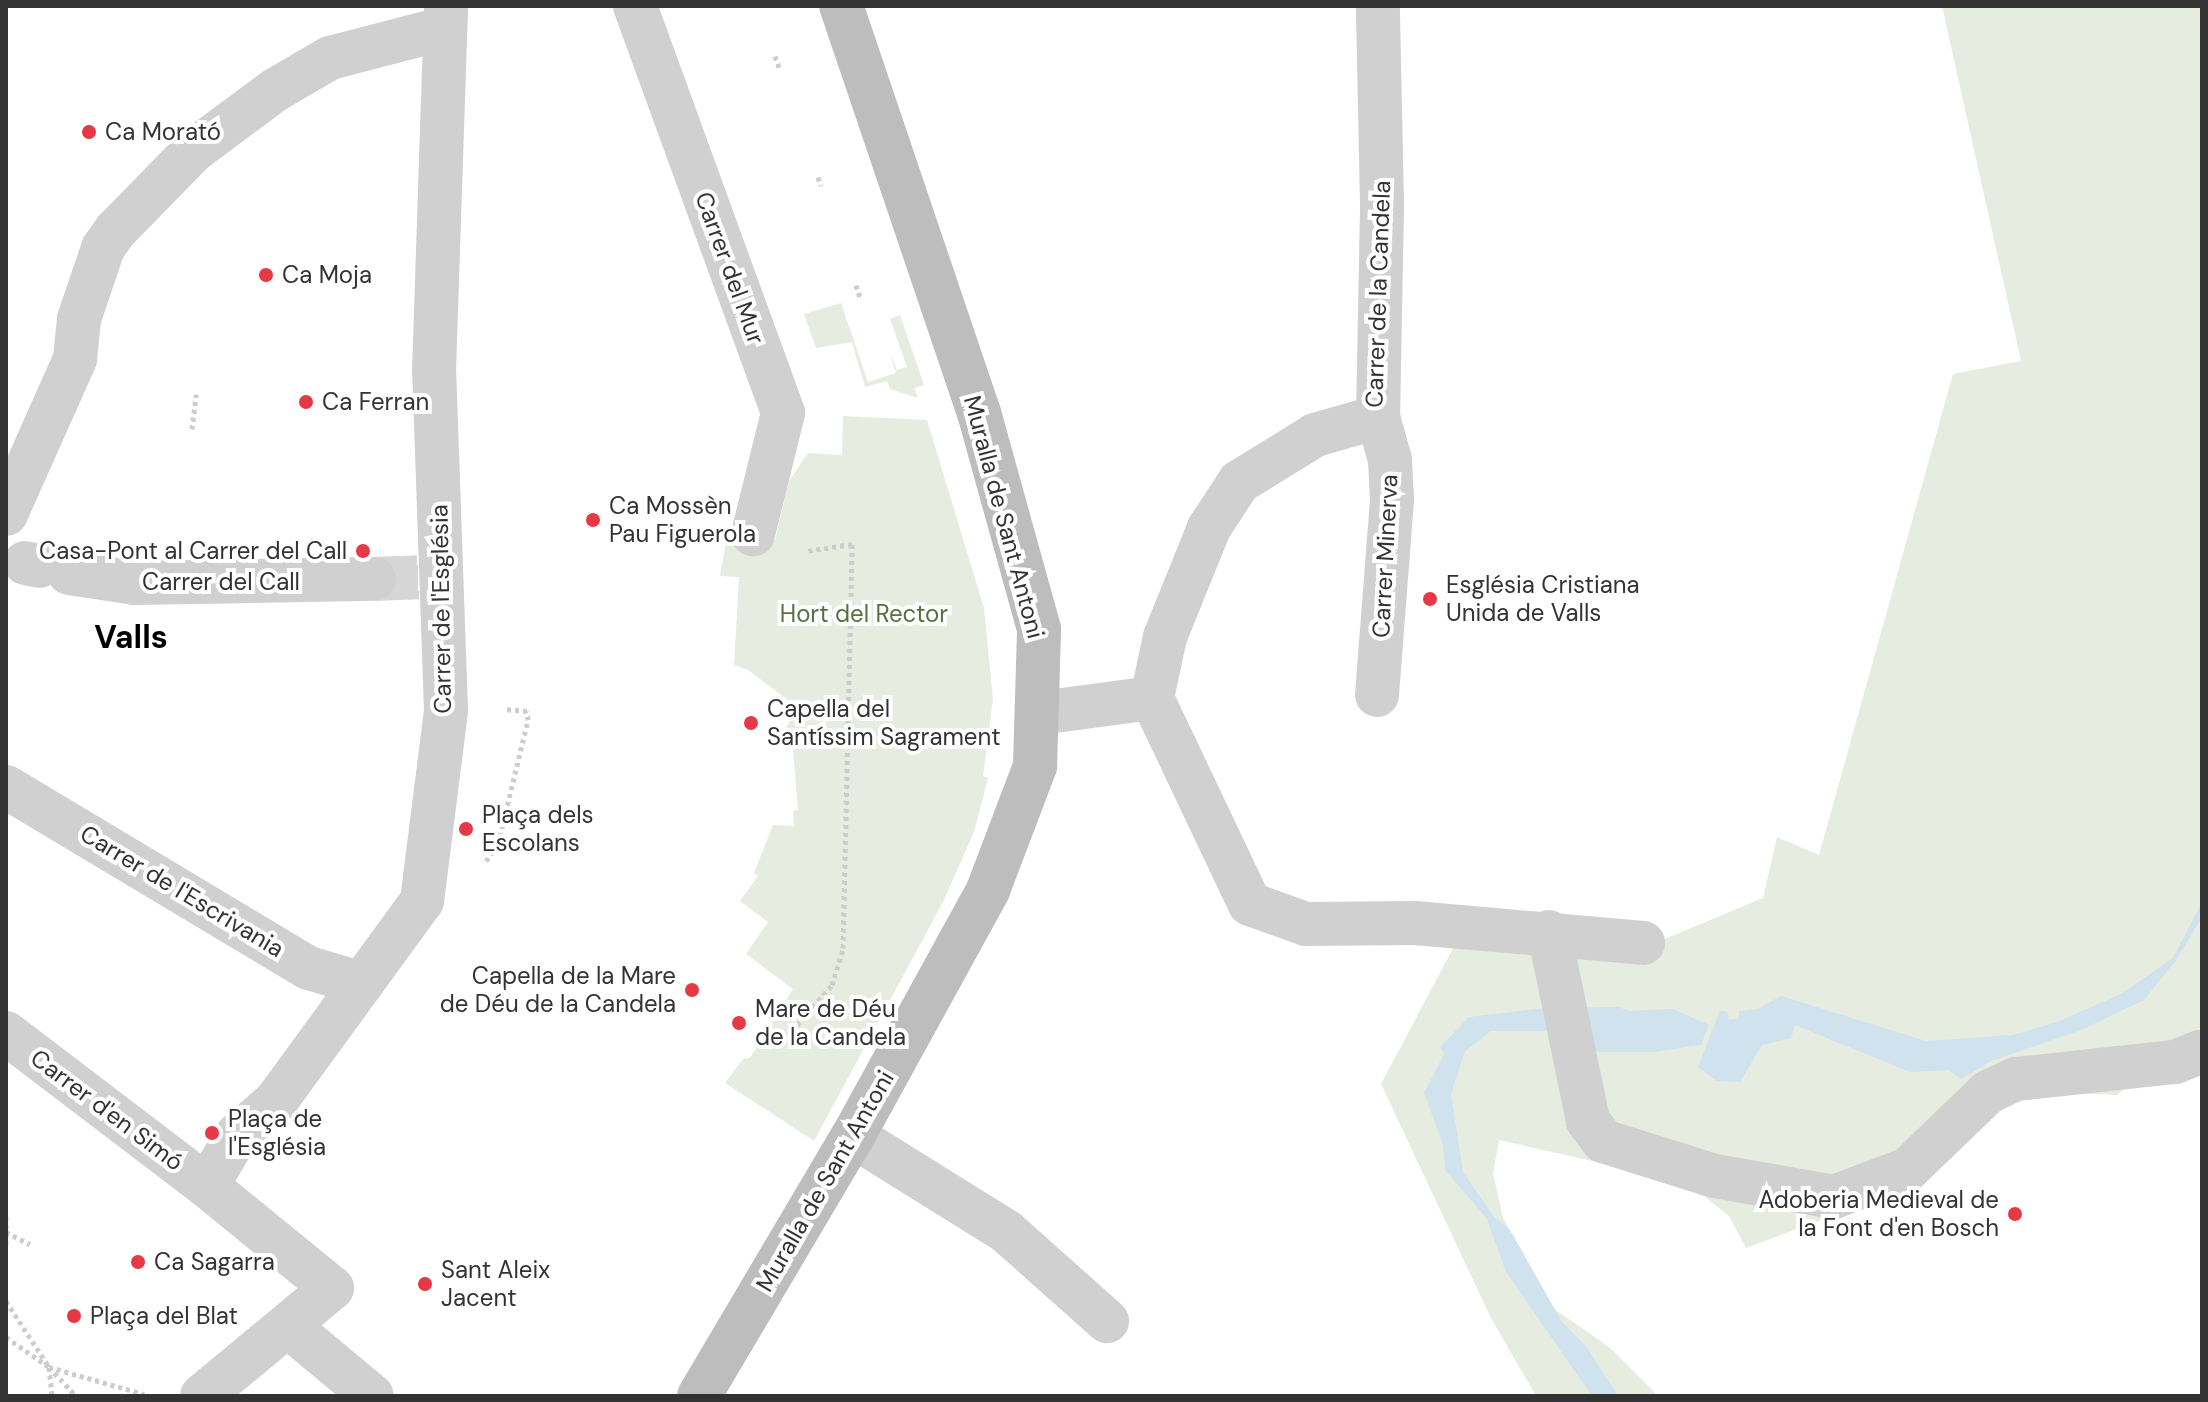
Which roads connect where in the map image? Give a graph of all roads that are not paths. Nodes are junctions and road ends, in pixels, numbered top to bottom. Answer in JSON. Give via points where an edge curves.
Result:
{"nodes":[{"id":1,"x":635,"y":6,"type":"edge"},
{"id":2,"x":841,"y":6,"type":"edge"},
{"id":3,"x":1378,"y":6,"type":"edge"},
{"id":4,"x":446,"y":17,"type":"edge"},
{"id":5,"x":1378,"y":417,"type":"junction"},
{"id":6,"x":6,"y":514,"type":"edge"},
{"id":7,"x":753,"y":534,"type":"dead end"},
{"id":8,"x":38,"y":566,"type":"edge"},
{"id":9,"x":374,"y":579,"type":"tunnel mouth"},
{"id":10,"x":1377,"y":695,"type":"dead end"},
{"id":11,"x":1152,"y":698,"type":"junction"},
{"id":12,"x":1040,"y":713,"type":"junction"},
{"id":13,"x":6,"y":787,"type":"edge"},
{"id":14,"x":1550,"y":943,"type":"junction"},
{"id":15,"x":1643,"y":943,"type":"dead end"},
{"id":16,"x":362,"y":984,"type":"junction"},
{"id":17,"x":6,"y":1033,"type":"edge"},
{"id":18,"x":2202,"y":1051,"type":"edge"},
{"id":19,"x":853,"y":1136,"type":"junction"},
{"id":20,"x":207,"y":1186,"type":"junction"},
{"id":21,"x":1107,"y":1321,"type":"dead end"},
{"id":22,"x":288,"y":1326,"type":"junction"},
{"id":23,"x":202,"y":1396,"type":"edge"},
{"id":24,"x":372,"y":1396,"type":"edge"},
{"id":25,"x":699,"y":1396,"type":"edge"}],
"edges":[{"from":1,"to":7,"type":"street","name":"Carrer del Mur","via":[[783,413]]},
{"from":2,"to":12,"type":"main road","name":"Muralla de Sant Antoni","via":[[979,413],[1039,629]]},
{"from":3,"to":5,"type":"street","name":"Carrer de la Candela"},
{"from":4,"to":6,"type":"street","via":[[330,58],[275,90],[193,151],[115,231],[103,248],[79,319],[75,359]]},
{"from":4,"to":16,"type":"street","name":"Carrer de l'Església","via":[[434,371],[435,577],[446,710],[422,901]]},
{"from":5,"to":10,"type":"street","name":"Carrer Minerva","via":[[1390,460],[1392,499]]},
{"from":5,"to":11,"type":"street","name":"Carrer de la Candela","via":[[1315,435],[1239,482],[1209,528],[1165,637]]},
{"from":8,"to":9,"type":"street","name":"Carrer del Call","via":[[135,583]]},
{"from":11,"to":12,"type":"street"},
{"from":11,"to":14,"type":"street","via":[[1250,904],[1306,924],[1415,923]]},
{"from":12,"to":19,"type":"main road","name":"Muralla de Sant Antoni","via":[[1035,766],[988,890]]},
{"from":13,"to":16,"type":"street","name":"Carrer de l'Escrivania","via":[[185,889],[309,968]]},
{"from":14,"to":15,"type":"street"},
{"from":14,"to":18,"type":"street","via":[[1588,1121],[1603,1141],[1715,1176],[1834,1197],[1908,1169],[1988,1092],[2016,1079],[2175,1062]]},
{"from":16,"to":20,"type":"street","name":"Carrer de l'Església","via":[[276,1101],[237,1135]]},
{"from":17,"to":20,"type":"street","name":"Carrer d'en Simó"},
{"from":19,"to":21,"type":"street","via":[[1007,1232]]},
{"from":19,"to":25,"type":"main road","name":"Muralla de Sant Antoni"},
{"from":20,"to":22,"type":"street","name":"Carrer d'en Simó","via":[[332,1288]]},
{"from":22,"to":23,"type":"street"},
{"from":22,"to":24,"type":"street"}]}
